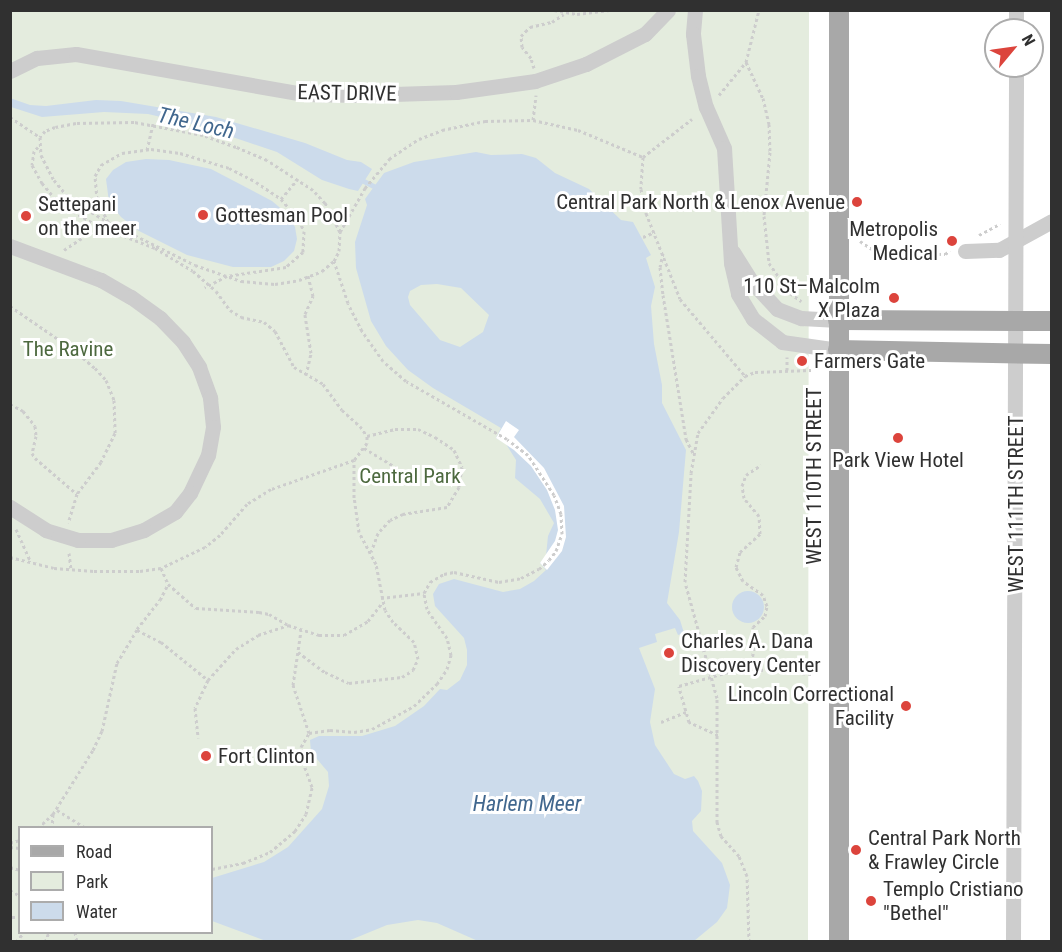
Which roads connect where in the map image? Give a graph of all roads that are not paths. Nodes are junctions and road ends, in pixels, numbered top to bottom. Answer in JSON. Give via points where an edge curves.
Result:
{"nodes":[{"id":1,"x":668,"y":10,"type":"edge"},
{"id":2,"x":695,"y":10,"type":"edge"},
{"id":3,"x":839,"y":10,"type":"edge"},
{"id":4,"x":10,"y":71,"type":"edge"},
{"id":5,"x":1016,"y":78,"type":"edge"},
{"id":6,"x":1052,"y":221,"type":"edge"},
{"id":7,"x":1016,"y":243,"type":"junction"},
{"id":8,"x":10,"y":246,"type":"edge"},
{"id":9,"x":964,"y":246,"type":"road end"},
{"id":10,"x":732,"y":249,"type":"junction"},
{"id":11,"x":838,"y":320,"type":"junction"},
{"id":12,"x":1016,"y":321,"type":"junction"},
{"id":13,"x":1052,"y":321,"type":"edge"},
{"id":14,"x":838,"y":350,"type":"junction"},
{"id":15,"x":1016,"y":354,"type":"junction"},
{"id":16,"x":1052,"y":354,"type":"edge"},
{"id":17,"x":15,"y":510,"type":"edge"},
{"id":18,"x":839,"y":942,"type":"edge"},
{"id":19,"x":1013,"y":942,"type":"edge"}],
"edges":[{"from":1,"to":4,"type":"street","name":"EAST DRIVE","via":[[645,34],[586,64],[535,81],[456,92],[303,94],[70,54],[37,58]]},
{"from":2,"to":10,"type":"street","via":[[694,47],[706,107],[719,132],[726,163]]},
{"from":3,"to":11,"type":"main road","name":"WEST 110TH STREET"},
{"from":5,"to":7,"type":"street","name":"WEST 111TH STREET"},
{"from":6,"to":7,"type":"street"},
{"from":7,"to":9,"type":"street","via":[[999,250]]},
{"from":7,"to":12,"type":"street","name":"WEST 111TH STREET"},
{"from":8,"to":17,"type":"street","via":[[101,280],[131,297],[172,330],[192,355],[206,384],[212,411],[212,441],[198,480],[183,503],[164,520],[111,540],[78,540],[54,534]]},
{"from":10,"to":11,"type":"street","via":[[751,281],[777,309],[801,318]]},
{"from":10,"to":14,"type":"street","via":[[738,294],[762,328],[782,342]]},
{"from":11,"to":12,"type":"main road"},
{"from":11,"to":14,"type":"main road","name":"WEST 110TH STREET"},
{"from":12,"to":13,"type":"main road"},
{"from":12,"to":15,"type":"street","name":"WEST 111TH STREET"},
{"from":14,"to":15,"type":"main road"},
{"from":14,"to":18,"type":"main road","name":"WEST 110TH STREET"},
{"from":15,"to":16,"type":"main road"},
{"from":15,"to":19,"type":"street","name":"WEST 111TH STREET"}]}
